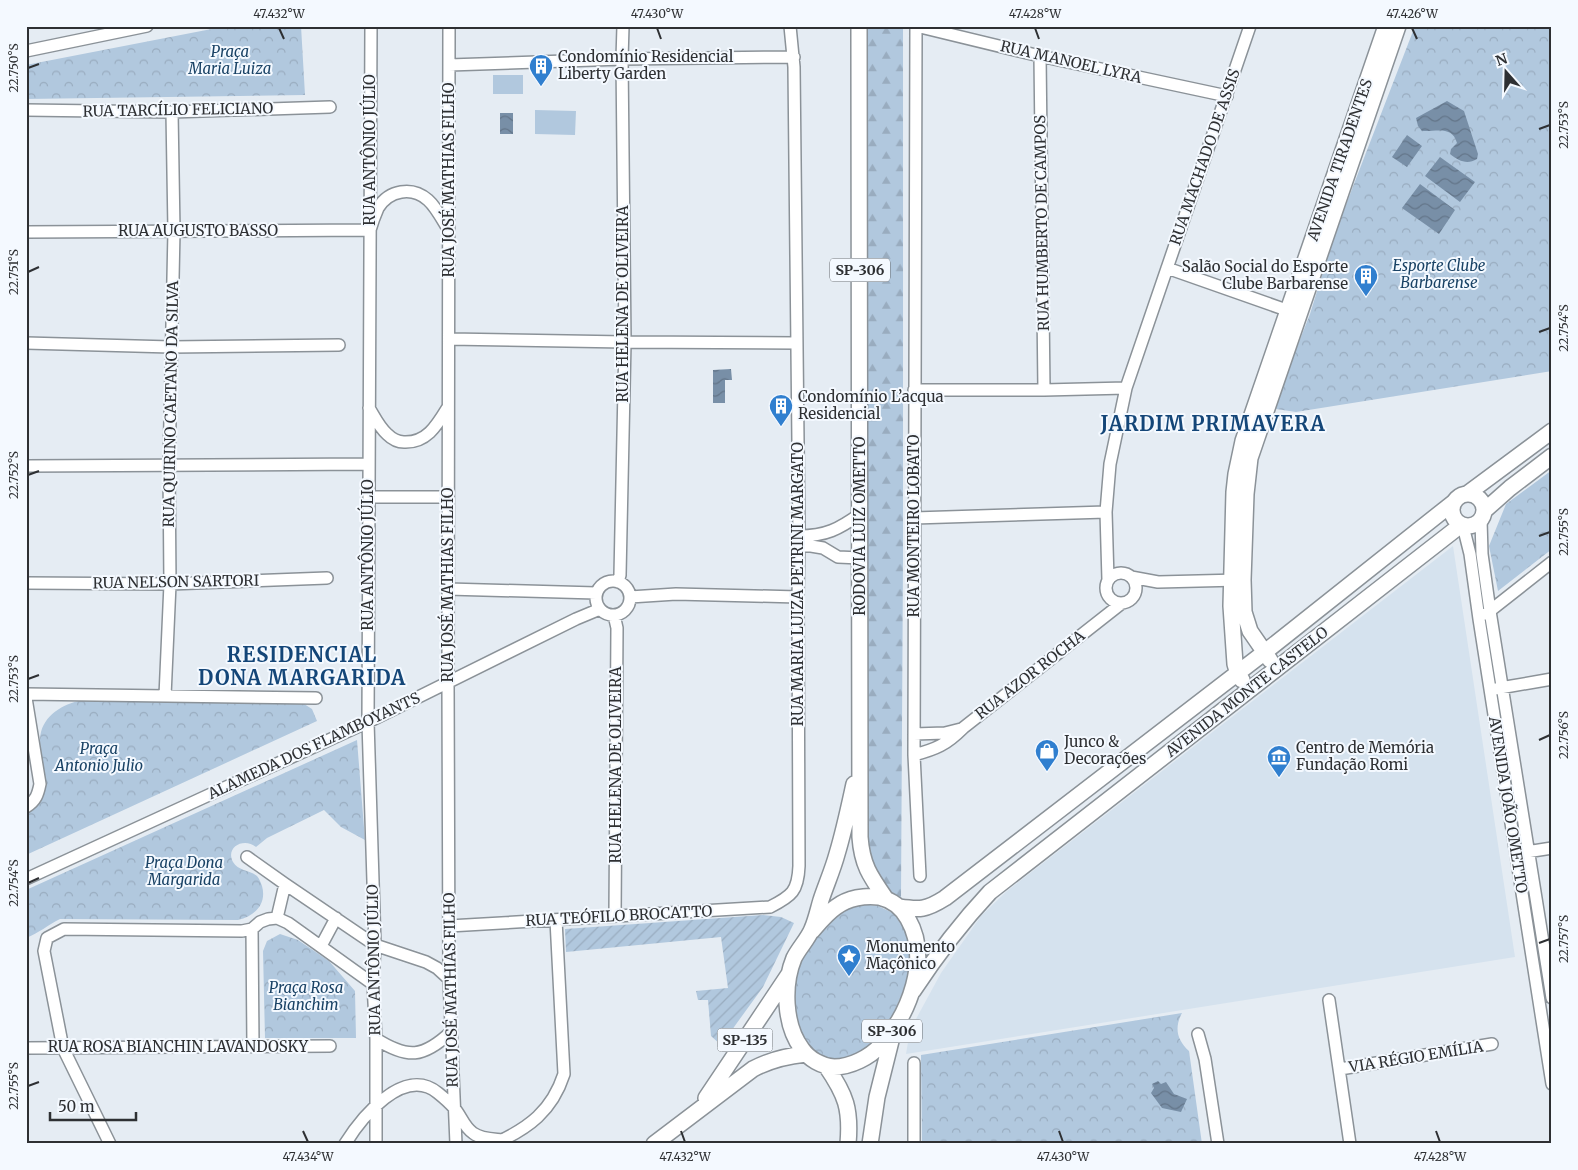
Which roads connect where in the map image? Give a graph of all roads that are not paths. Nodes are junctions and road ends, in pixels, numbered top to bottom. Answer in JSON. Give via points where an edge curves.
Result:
{"nodes":[{"id":1,"x":147,"y":26,"type":"edge"},
{"id":2,"x":370,"y":26,"type":"edge"},
{"id":3,"x":449,"y":26,"type":"edge"},
{"id":4,"x":623,"y":26,"type":"edge"},
{"id":5,"x":790,"y":26,"type":"edge"},
{"id":6,"x":860,"y":26,"type":"edge"},
{"id":7,"x":916,"y":26,"type":"edge"},
{"id":8,"x":1250,"y":26,"type":"edge"},
{"id":9,"x":1386,"y":26,"type":"edge"},
{"id":10,"x":1398,"y":26,"type":"edge"},
{"id":11,"x":26,"y":52,"type":"edge"},
{"id":12,"x":1040,"y":56,"type":"junction"},
{"id":13,"x":794,"y":57,"type":"junction"},
{"id":14,"x":622,"y":59,"type":"junction"},
{"id":15,"x":449,"y":65,"type":"junction"},
{"id":16,"x":1227,"y":96,"type":"junction"},
{"id":17,"x":330,"y":107,"type":"dead end"},
{"id":18,"x":26,"y":110,"type":"edge"},
{"id":19,"x":172,"y":112,"type":"junction"},
{"id":20,"x":370,"y":230,"type":"junction"},
{"id":21,"x":449,"y":230,"type":"junction"},
{"id":22,"x":174,"y":231,"type":"junction"},
{"id":23,"x":26,"y":232,"type":"edge"},
{"id":24,"x":1167,"y":268,"type":"junction"},
{"id":25,"x":1294,"y":313,"type":"junction"},
{"id":26,"x":448,"y":339,"type":"junction"},
{"id":27,"x":625,"y":342,"type":"junction"},
{"id":28,"x":26,"y":343,"type":"edge"},
{"id":29,"x":796,"y":343,"type":"junction"},
{"id":30,"x":339,"y":345,"type":"dead end"},
{"id":31,"x":171,"y":347,"type":"junction"},
{"id":32,"x":1126,"y":388,"type":"junction"},
{"id":33,"x":914,"y":390,"type":"junction"},
{"id":34,"x":1044,"y":390,"type":"junction"},
{"id":35,"x":448,"y":407,"type":"junction"},
{"id":36,"x":369,"y":408,"type":"junction"},
{"id":37,"x":1552,"y":431,"type":"edge"},
{"id":38,"x":1552,"y":456,"type":"edge"},
{"id":39,"x":369,"y":464,"type":"junction"},
{"id":40,"x":26,"y":466,"type":"edge"},
{"id":41,"x":169,"y":466,"type":"junction"},
{"id":42,"x":1467,"y":494,"type":"junction"},
{"id":43,"x":369,"y":497,"type":"junction"},
{"id":44,"x":448,"y":497,"type":"junction"},
{"id":45,"x":1454,"y":502,"type":"junction"},
{"id":46,"x":1106,"y":512,"type":"junction"},
{"id":47,"x":860,"y":514,"type":"junction"},
{"id":48,"x":1483,"y":516,"type":"junction"},
{"id":49,"x":914,"y":518,"type":"junction"},
{"id":50,"x":1462,"y":526,"type":"junction"},
{"id":51,"x":799,"y":541,"type":"junction"},
{"id":52,"x":1107,"y":549,"type":"junction"},
{"id":53,"x":860,"y":558,"type":"junction"},
{"id":54,"x":1552,"y":562,"type":"edge"},
{"id":55,"x":1126,"y":575,"type":"junction"},
{"id":56,"x":327,"y":578,"type":"dead end"},
{"id":57,"x":1108,"y":580,"type":"junction"},
{"id":58,"x":1237,"y":580,"type":"junction"},
{"id":59,"x":618,"y":582,"type":"junction"},
{"id":60,"x":1158,"y":582,"type":"junction"},
{"id":61,"x":26,"y":583,"type":"edge"},
{"id":62,"x":170,"y":584,"type":"junction"},
{"id":63,"x":448,"y":589,"type":"junction"},
{"id":64,"x":1136,"y":590,"type":"junction"},
{"id":65,"x":596,"y":593,"type":"junction"},
{"id":66,"x":1107,"y":593,"type":"junction"},
{"id":67,"x":630,"y":597,"type":"junction"},
{"id":68,"x":798,"y":597,"type":"junction"},
{"id":69,"x":1122,"y":603,"type":"junction"},
{"id":70,"x":600,"y":609,"type":"junction"},
{"id":71,"x":1490,"y":611,"type":"junction"},
{"id":72,"x":614,"y":615,"type":"junction"},
{"id":73,"x":1479,"y":619,"type":"junction"},
{"id":74,"x":1097,"y":622,"type":"junction"},
{"id":75,"x":1233,"y":640,"type":"junction"},
{"id":76,"x":1265,"y":652,"type":"junction"},
{"id":77,"x":1275,"y":670,"type":"junction"},
{"id":78,"x":1238,"y":674,"type":"junction"},
{"id":79,"x":1552,"y":679,"type":"edge"},
{"id":80,"x":448,"y":683,"type":"junction"},
{"id":81,"x":1502,"y":688,"type":"junction"},
{"id":82,"x":1216,"y":690,"type":"junction"},
{"id":83,"x":1249,"y":690,"type":"junction"},
{"id":84,"x":1490,"y":690,"type":"junction"},
{"id":85,"x":26,"y":696,"type":"edge"},
{"id":86,"x":165,"y":696,"type":"junction"},
{"id":87,"x":316,"y":698,"type":"dead end"},
{"id":88,"x":368,"y":722,"type":"junction"},
{"id":89,"x":963,"y":728,"type":"junction"},
{"id":90,"x":914,"y":734,"type":"junction"},
{"id":91,"x":914,"y":755,"type":"junction"},
{"id":92,"x":860,"y":756,"type":"junction"},
{"id":93,"x":29,"y":805,"type":"edge"},
{"id":94,"x":1552,"y":848,"type":"edge"},
{"id":95,"x":1528,"y":852,"type":"junction"},
{"id":96,"x":1516,"y":854,"type":"junction"},
{"id":97,"x":247,"y":856,"type":"dead end"},
{"id":98,"x":920,"y":876,"type":"dead end"},
{"id":99,"x":974,"y":876,"type":"junction"},
{"id":100,"x":26,"y":879,"type":"edge"},
{"id":101,"x":285,"y":884,"type":"junction"},
{"id":102,"x":990,"y":892,"type":"junction"},
{"id":103,"x":787,"y":899,"type":"joint"},
{"id":104,"x":892,"y":903,"type":"junction"},
{"id":105,"x":615,"y":916,"type":"junction"},
{"id":106,"x":277,"y":918,"type":"junction"},
{"id":107,"x":336,"y":918,"type":"junction"},
{"id":108,"x":556,"y":920,"type":"junction"},
{"id":109,"x":449,"y":926,"type":"junction"},
{"id":110,"x":252,"y":930,"type":"junction"},
{"id":111,"x":812,"y":931,"type":"junction"},
{"id":112,"x":375,"y":945,"type":"junction"},
{"id":113,"x":321,"y":946,"type":"junction"},
{"id":114,"x":1550,"y":970,"type":"edge"},
{"id":115,"x":790,"y":973,"type":"junction"},
{"id":116,"x":1534,"y":973,"type":"junction"},
{"id":117,"x":449,"y":979,"type":"junction"},
{"id":118,"x":374,"y":984,"type":"junction"},
{"id":119,"x":913,"y":991,"type":"junction"},
{"id":120,"x":1552,"y":998,"type":"edge"},
{"id":121,"x":1329,"y":1000,"type":"dead end"},
{"id":122,"x":895,"y":1027,"type":"junction"},
{"id":123,"x":451,"y":1032,"type":"junction"},
{"id":124,"x":1198,"y":1034,"type":"dead end"},
{"id":125,"x":376,"y":1040,"type":"junction"},
{"id":126,"x":1492,"y":1044,"type":"dead end"},
{"id":127,"x":253,"y":1046,"type":"junction"},
{"id":128,"x":330,"y":1046,"type":"dead end"},
{"id":129,"x":26,"y":1048,"type":"edge"},
{"id":130,"x":63,"y":1048,"type":"junction"},
{"id":131,"x":806,"y":1054,"type":"junction"},
{"id":132,"x":914,"y":1063,"type":"dead end"},
{"id":133,"x":826,"y":1066,"type":"junction"},
{"id":134,"x":1340,"y":1069,"type":"junction"},
{"id":135,"x":1552,"y":1084,"type":"edge"},
{"id":136,"x":376,"y":1106,"type":"junction"},
{"id":137,"x":454,"y":1108,"type":"junction"},
{"id":138,"x":700,"y":1108,"type":"junction"},
{"id":139,"x":498,"y":1142,"type":"edge"},
{"id":140,"x":110,"y":1144,"type":"edge"},
{"id":141,"x":345,"y":1144,"type":"edge"},
{"id":142,"x":376,"y":1144,"type":"edge"},
{"id":143,"x":456,"y":1144,"type":"edge"},
{"id":144,"x":654,"y":1144,"type":"edge"},
{"id":145,"x":848,"y":1144,"type":"edge"},
{"id":146,"x":870,"y":1144,"type":"edge"},
{"id":147,"x":914,"y":1144,"type":"edge"},
{"id":148,"x":1218,"y":1144,"type":"edge"},
{"id":149,"x":1350,"y":1144,"type":"edge"}],
"edges":[{"from":1,"to":11,"type":"street"},
{"from":2,"to":20,"type":"street","name":"RUA ANTÔNIO JÚLIO"},
{"from":3,"to":15,"type":"street","name":"RUA JOSÉ MATHIAS FILHO"},
{"from":4,"to":14,"type":"street","name":"RUA HELENA DE OLIVEIRA"},
{"from":5,"to":13,"type":"street","name":"RUA MARIA LUIZA PETRINI MARGATO"},
{"from":6,"to":47,"type":"main road","name":"RODOVIA LUIZ OMETTO","number":"SP-306"},
{"from":7,"to":12,"type":"street","name":"RUA MANOEL LYRA"},
{"from":7,"to":33,"type":"street","name":"RUA MONTEIRO LOBATO"},
{"from":8,"to":16,"type":"street","name":"RUA MACHADO DE ASSIS"},
{"from":9,"to":25,"type":"main road","name":"AVENIDA TIRADENTES"},
{"from":10,"to":25,"type":"main road","name":"AVENIDA TIRADENTES"},
{"from":12,"to":16,"type":"street","name":"RUA MANOEL LYRA"},
{"from":12,"to":34,"type":"street","name":"RUA HUMBERTO DE CAMPOS"},
{"from":13,"to":14,"type":"street"},
{"from":13,"to":29,"type":"street","name":"RUA MARIA LUIZA PETRINI MARGATO"},
{"from":14,"to":15,"type":"street"},
{"from":14,"to":27,"type":"street","name":"RUA HELENA DE OLIVEIRA"},
{"from":15,"to":21,"type":"street","name":"RUA JOSÉ MATHIAS FILHO"},
{"from":16,"to":24,"type":"street","name":"RUA MACHADO DE ASSIS"},
{"from":17,"to":19,"type":"street","name":"RUA TARCÍLIO FELICIANO"},
{"from":18,"to":19,"type":"street","name":"RUA TARCÍLIO FELICIANO"},
{"from":19,"to":22,"type":"street","name":"RUA QUIRINO CAETANO DA SILVA"},
{"from":20,"to":21,"type":"street","via":[[378,208],[390,195],[412,191],[429,200]]},
{"from":20,"to":22,"type":"street","name":"RUA AUGUSTO BASSO"},
{"from":20,"to":36,"type":"street","name":"RUA ANTÔNIO JÚLIO"},
{"from":21,"to":26,"type":"street","name":"RUA JOSÉ MATHIAS FILHO"},
{"from":22,"to":23,"type":"street","name":"RUA AUGUSTO BASSO"},
{"from":22,"to":31,"type":"street","name":"RUA QUIRINO CAETANO DA SILVA"},
{"from":24,"to":25,"type":"street"},
{"from":24,"to":32,"type":"street","name":"RUA MACHADO DE ASSIS"},
{"from":25,"to":58,"type":"main road","name":"AVENIDA TIRADENTES","via":[[1243,441],[1239,459],[1234,492]]},
{"from":26,"to":27,"type":"street"},
{"from":26,"to":35,"type":"street","name":"RUA JOSÉ MATHIAS FILHO"},
{"from":27,"to":29,"type":"street"},
{"from":27,"to":59,"type":"street","name":"RUA HELENA DE OLIVEIRA"},
{"from":28,"to":31,"type":"street"},
{"from":29,"to":51,"type":"street","name":"RUA MARIA LUIZA PETRINI MARGATO"},
{"from":30,"to":31,"type":"street"},
{"from":31,"to":41,"type":"street","name":"RUA QUIRINO CAETANO DA SILVA"},
{"from":32,"to":34,"type":"street"},
{"from":32,"to":46,"type":"street","name":"RUA MACHADO DE ASSIS","via":[[1110,464]]},
{"from":33,"to":34,"type":"street"},
{"from":33,"to":49,"type":"street","name":"RUA MONTEIRO LOBATO"},
{"from":35,"to":36,"type":"street","via":[[426,437],[413,442],[398,442],[387,434]]},
{"from":35,"to":44,"type":"street","name":"RUA JOSÉ MATHIAS FILHO"},
{"from":36,"to":39,"type":"street","name":"RUA ANTÔNIO JÚLIO"},
{"from":37,"to":42,"type":"main road"},
{"from":38,"to":48,"type":"main road","via":[[1510,488]]},
{"from":39,"to":41,"type":"street"},
{"from":39,"to":43,"type":"street","name":"RUA ANTÔNIO JÚLIO"},
{"from":40,"to":41,"type":"street"},
{"from":41,"to":62,"type":"street","name":"RUA QUIRINO CAETANO DA SILVA"},
{"from":42,"to":45,"type":"main road"},
{"from":42,"to":48,"type":"main road","via":[[1481,500]]},
{"from":43,"to":44,"type":"street"},
{"from":43,"to":88,"type":"street","name":"RUA ANTÔNIO JÚLIO"},
{"from":44,"to":63,"type":"street","name":"RUA JOSÉ MATHIAS FILHO"},
{"from":45,"to":50,"type":"main road","via":[[1453,518]]},
{"from":45,"to":76,"type":"main road","name":"AVENIDA MONTE CASTELO"},
{"from":46,"to":49,"type":"street"},
{"from":46,"to":52,"type":"street","name":"RUA MACHADO DE ASSIS"},
{"from":47,"to":51,"type":"street","via":[[829,533]]},
{"from":47,"to":53,"type":"main road","name":"RODOVIA LUIZ OMETTO","number":"SP-306"},
{"from":48,"to":50,"type":"main road","via":[[1473,526]]},
{"from":48,"to":71,"type":"street","name":"AVENIDA JOÃO OMETTO","via":[[1482,554]]},
{"from":49,"to":90,"type":"street","name":"RUA MONTEIRO LOBATO"},
{"from":50,"to":73,"type":"street","name":"AVENIDA JOÃO OMETTO","via":[[1470,554]]},
{"from":50,"to":77,"type":"main road","name":"AVENIDA MONTE CASTELO"},
{"from":51,"to":53,"type":"street","via":[[823,548],[838,558]]},
{"from":51,"to":68,"type":"street","name":"RUA MARIA LUIZA PETRINI MARGATO"},
{"from":52,"to":55,"type":"street","name":"RUA MACHADO DE ASSIS"},
{"from":52,"to":57,"type":"street","name":"RUA MACHADO DE ASSIS"},
{"from":53,"to":92,"type":"main road","name":"RODOVIA LUIZ OMETTO","number":"SP-306"},
{"from":54,"to":71,"type":"street"},
{"from":55,"to":57,"type":"street","via":[[1114,575]]},
{"from":55,"to":60,"type":"street"},
{"from":55,"to":64,"type":"street","via":[[1136,585]]},
{"from":56,"to":62,"type":"street","name":"RUA NELSON SARTORI"},
{"from":57,"to":66,"type":"street"},
{"from":58,"to":60,"type":"street"},
{"from":58,"to":75,"type":"main road","name":"AVENIDA TIRADENTES"},
{"from":58,"to":76,"type":"main road","name":"AVENIDA TIRADENTES","via":[[1246,621]]},
{"from":59,"to":65,"type":"street","via":[[602,584]]},
{"from":59,"to":67,"type":"street","via":[[626,587]]},
{"from":60,"to":64,"type":"street"},
{"from":61,"to":62,"type":"street","name":"RUA NELSON SARTORI"},
{"from":62,"to":86,"type":"street","name":"RUA QUIRINO CAETANO DA SILVA"},
{"from":63,"to":65,"type":"street"},
{"from":63,"to":80,"type":"street","name":"RUA JOSÉ MATHIAS FILHO"},
{"from":64,"to":69,"type":"street","via":[[1131,599]]},
{"from":65,"to":70,"type":"street"},
{"from":66,"to":69,"type":"street","via":[[1113,601]]},
{"from":66,"to":74,"type":"street","name":"RUA AZOR ROCHA"},
{"from":67,"to":68,"type":"street","via":[[676,594]]},
{"from":67,"to":72,"type":"street","via":[[624,611]]},
{"from":68,"to":103,"type":"street","name":"RUA MARIA LUIZA PETRINI MARGATO","via":[[799,875]]},
{"from":69,"to":74,"type":"street","name":"RUA AZOR ROCHA"},
{"from":70,"to":72,"type":"street"},
{"from":70,"to":80,"type":"street","name":"ALAMEDA DOS FLAMBOYANTS"},
{"from":71,"to":73,"type":"street"},
{"from":71,"to":81,"type":"street","name":"AVENIDA JOÃO OMETTO"},
{"from":72,"to":105,"type":"street","name":"RUA HELENA DE OLIVEIRA","via":[[617,628]]},
{"from":73,"to":84,"type":"street","name":"AVENIDA JOÃO OMETTO"},
{"from":74,"to":89,"type":"street","name":"RUA AZOR ROCHA"},
{"from":75,"to":78,"type":"main road","name":"AVENIDA TIRADENTES"},
{"from":75,"to":82,"type":"main road","via":[[1227,666]]},
{"from":76,"to":77,"type":"main road","name":"AVENIDA TIRADENTES"},
{"from":76,"to":78,"type":"main road","name":"AVENIDA MONTE CASTELO"},
{"from":77,"to":83,"type":"main road","name":"AVENIDA MONTE CASTELO"},
{"from":78,"to":82,"type":"main road","name":"AVENIDA MONTE CASTELO"},
{"from":78,"to":83,"type":"main road"},
{"from":79,"to":81,"type":"street"},
{"from":80,"to":88,"type":"street","name":"ALAMEDA DOS FLAMBOYANTS"},
{"from":80,"to":109,"type":"street","name":"RUA JOSÉ MATHIAS FILHO"},
{"from":81,"to":84,"type":"street"},
{"from":81,"to":95,"type":"street","name":"AVENIDA JOÃO OMETTO"},
{"from":82,"to":99,"type":"main road","name":"AVENIDA MONTE CASTELO"},
{"from":83,"to":102,"type":"main road","name":"AVENIDA MONTE CASTELO"},
{"from":84,"to":96,"type":"street","name":"AVENIDA JOÃO OMETTO"},
{"from":85,"to":86,"type":"street"},
{"from":85,"to":93,"type":"street","via":[[40,784],[37,796]]},
{"from":86,"to":87,"type":"street"},
{"from":88,"to":100,"type":"street","name":"ALAMEDA DOS FLAMBOYANTS"},
{"from":88,"to":112,"type":"street","name":"RUA ANTÔNIO JÚLIO"},
{"from":89,"to":90,"type":"street","name":"RUA AZOR ROCHA","via":[[945,733]]},
{"from":89,"to":91,"type":"street","name":"RUA AZOR ROCHA","via":[[937,749]]},
{"from":90,"to":91,"type":"street","name":"RUA MONTEIRO LOBATO"},
{"from":91,"to":98,"type":"street","name":"RUA MONTEIRO LOBATO"},
{"from":92,"to":104,"type":"main road","name":"RODOVIA LUIZ OMETTO","number":"SP-306","via":[[861,855],[866,868]]},
{"from":92,"to":111,"type":"main road","name":"RODOVIA LUIZ OMETTO","number":"SP-306","via":[[838,854]]},
{"from":94,"to":95,"type":"street"},
{"from":95,"to":96,"type":"street"},
{"from":95,"to":114,"type":"street","name":"AVENIDA JOÃO OMETTO"},
{"from":96,"to":116,"type":"street","name":"AVENIDA JOÃO OMETTO"},
{"from":97,"to":101,"type":"street"},
{"from":99,"to":102,"type":"main road","via":[[971,884],[974,893]]},
{"from":99,"to":104,"type":"main road","name":"AVENIDA MONTE CASTELO","via":[[934,904],[917,910]]},
{"from":101,"to":106,"type":"street"},
{"from":101,"to":107,"type":"street"},
{"from":102,"to":119,"type":"main road","name":"AVENIDA MONTE CASTELO","via":[[933,960]]},
{"from":103,"to":105,"type":"street","name":"RUA TEÓFILO BROCATTO","via":[[770,907]]},
{"from":104,"to":111,"type":"main road","number":"SP-306","via":[[872,896],[847,901],[836,907]]},
{"from":104,"to":119,"type":"main road","number":"SP-306","via":[[909,921],[916,936],[918,957]]},
{"from":105,"to":108,"type":"street","name":"RUA TEÓFILO BROCATTO"},
{"from":106,"to":110,"type":"street","via":[[260,922]]},
{"from":106,"to":113,"type":"street"},
{"from":107,"to":112,"type":"street"},
{"from":107,"to":113,"type":"street"},
{"from":108,"to":109,"type":"street","name":"RUA TEÓFILO BROCATTO"},
{"from":108,"to":139,"type":"street","via":[[564,1074],[551,1103],[535,1120]]},
{"from":109,"to":117,"type":"street","name":"RUA JOSÉ MATHIAS FILHO"},
{"from":110,"to":127,"type":"street"},
{"from":110,"to":130,"type":"street","via":[[64,929],[47,938],[44,951]]},
{"from":111,"to":115,"type":"main road","number":"SP-306","via":[[795,958]]},
{"from":112,"to":117,"type":"street","via":[[426,962]]},
{"from":112,"to":118,"type":"street","name":"RUA ANTÔNIO JÚLIO"},
{"from":113,"to":118,"type":"street"},
{"from":114,"to":116,"type":"street"},
{"from":114,"to":120,"type":"street","name":"AVENIDA JOÃO OMETTO"},
{"from":115,"to":131,"type":"main road","number":"SP-306","via":[[789,1021]]},
{"from":115,"to":138,"type":"main road","number":"SP-135"},
{"from":116,"to":135,"type":"street","name":"AVENIDA JOÃO OMETTO"},
{"from":117,"to":123,"type":"street","name":"RUA JOSÉ MATHIAS FILHO"},
{"from":118,"to":125,"type":"street","name":"RUA ANTÔNIO JÚLIO"},
{"from":119,"to":122,"type":"main road","number":"SP-306"},
{"from":121,"to":134,"type":"street"},
{"from":122,"to":133,"type":"main road","number":"SP-306","via":[[866,1057],[844,1065]]},
{"from":122,"to":146,"type":"main road","number":"SP-306","via":[[877,1097]]},
{"from":123,"to":125,"type":"street","via":[[436,1046],[411,1054],[398,1052]]},
{"from":123,"to":137,"type":"street","name":"RUA JOSÉ MATHIAS FILHO"},
{"from":124,"to":148,"type":"street"},
{"from":125,"to":136,"type":"street","name":"RUA ANTÔNIO JÚLIO"},
{"from":126,"to":134,"type":"street","name":"VIA RÉGIO EMÍLIA"},
{"from":127,"to":128,"type":"street","name":"RUA ROSA BIANCHIN LAVANDOSKY"},
{"from":127,"to":130,"type":"street","name":"RUA ROSA BIANCHIN LAVANDOSKY"},
{"from":129,"to":130,"type":"street","name":"RUA ROSA BIANCHIN LAVANDOSKY"},
{"from":130,"to":140,"type":"street"},
{"from":131,"to":133,"type":"main road","number":"SP-306"},
{"from":131,"to":138,"type":"main road","number":"SP-135","via":[[760,1065]]},
{"from":132,"to":147,"type":"street"},
{"from":133,"to":145,"type":"main road","number":"SP-306","via":[[839,1084],[847,1104]]},
{"from":134,"to":149,"type":"street"},
{"from":136,"to":137,"type":"street","via":[[396,1090],[415,1085],[436,1091]]},
{"from":136,"to":141,"type":"street","via":[[354,1129]]},
{"from":136,"to":142,"type":"street","name":"RUA ANTÔNIO JÚLIO"},
{"from":137,"to":139,"type":"street","via":[[473,1133]]},
{"from":137,"to":143,"type":"street","name":"RUA JOSÉ MATHIAS FILHO"},
{"from":138,"to":144,"type":"main road","number":"SP-135"}]}
